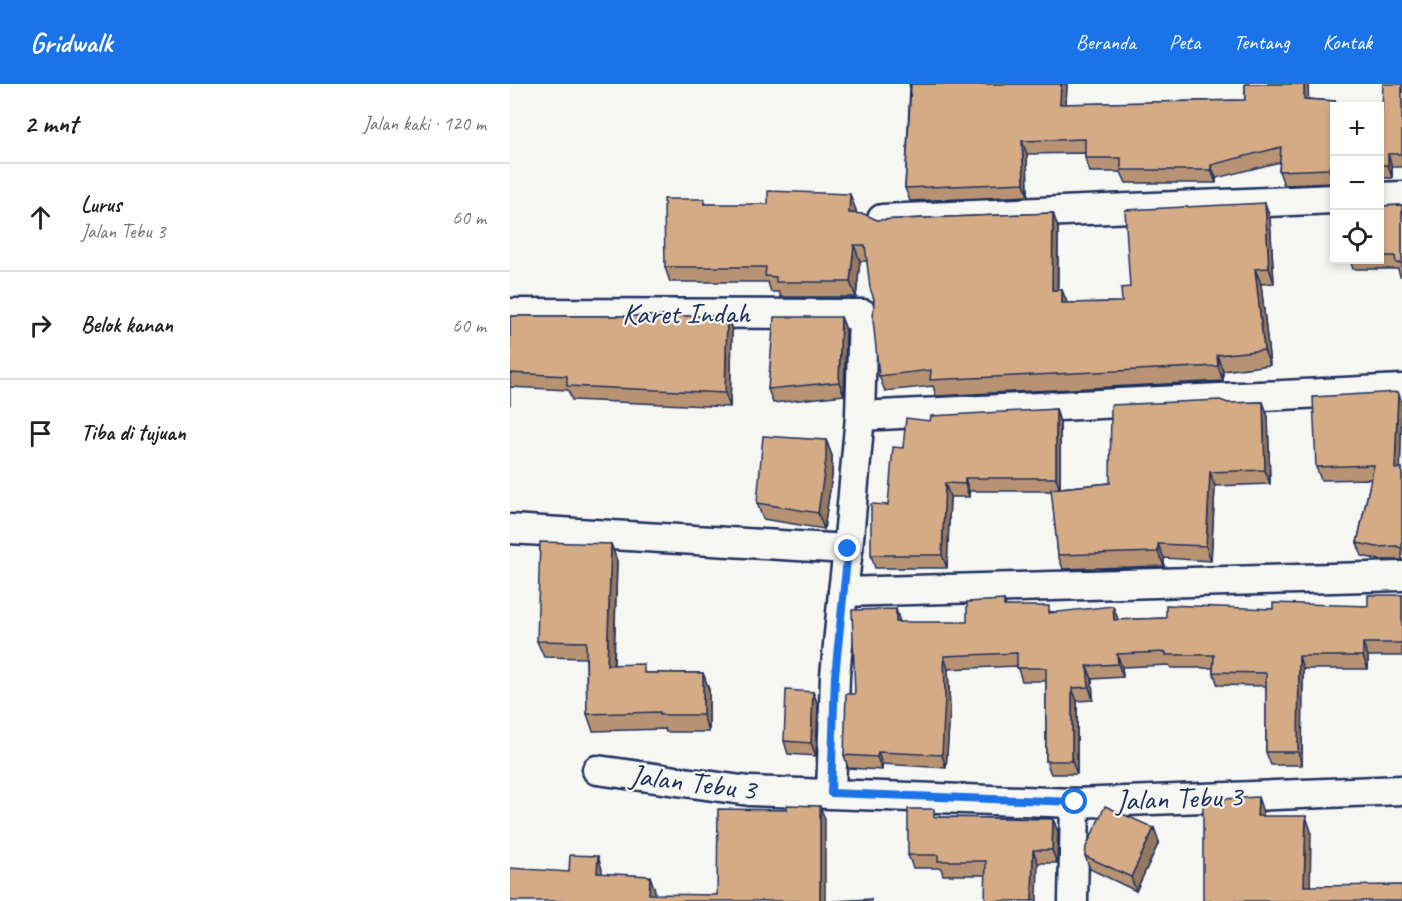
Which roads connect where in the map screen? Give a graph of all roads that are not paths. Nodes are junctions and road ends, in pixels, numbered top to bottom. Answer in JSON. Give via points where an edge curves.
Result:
{"nodes":[{"id":1,"x":1402,"y":196,"type":"edge"},
{"id":2,"x":1384,"y":197,"type":"edge"},
{"id":3,"x":1330,"y":199,"type":"edge"},
{"id":4,"x":882,"y":219,"type":"edge"},
{"id":5,"x":510,"y":313,"type":"edge"},
{"id":6,"x":1402,"y":389,"type":"edge"},
{"id":7,"x":860,"y":416,"type":"junction"},
{"id":8,"x":510,"y":529,"type":"edge"},
{"id":9,"x":848,"y":549,"type":"junction"},
{"id":10,"x":1402,"y":576,"type":"edge"},
{"id":11,"x":843,"y":592,"type":"junction"},
{"id":12,"x":597,"y":770,"type":"dead end"},
{"id":13,"x":1402,"y":790,"type":"edge"},
{"id":14,"x":831,"y":793,"type":"junction"},
{"id":15,"x":1075,"y":802,"type":"junction"},
{"id":16,"x":1073,"y":901,"type":"edge"}],
"edges":[{"from":1,"to":2,"type":"street"},
{"from":3,"to":4,"type":"street"},
{"from":5,"to":7,"type":"street","name":"Karet Indah","via":[[862,314]]},
{"from":6,"to":7,"type":"street"},
{"from":7,"to":9,"type":"street"},
{"from":8,"to":9,"type":"street"},
{"from":9,"to":11,"type":"street"},
{"from":10,"to":11,"type":"street"},
{"from":11,"to":14,"type":"street"},
{"from":12,"to":14,"type":"street","name":"Jalan Tebu 3","via":[[750,791]]},
{"from":13,"to":15,"type":"street","name":"Jalan Tebu 3"},
{"from":14,"to":15,"type":"street","name":"Jalan Tebu 3"},
{"from":15,"to":16,"type":"street"}]}
